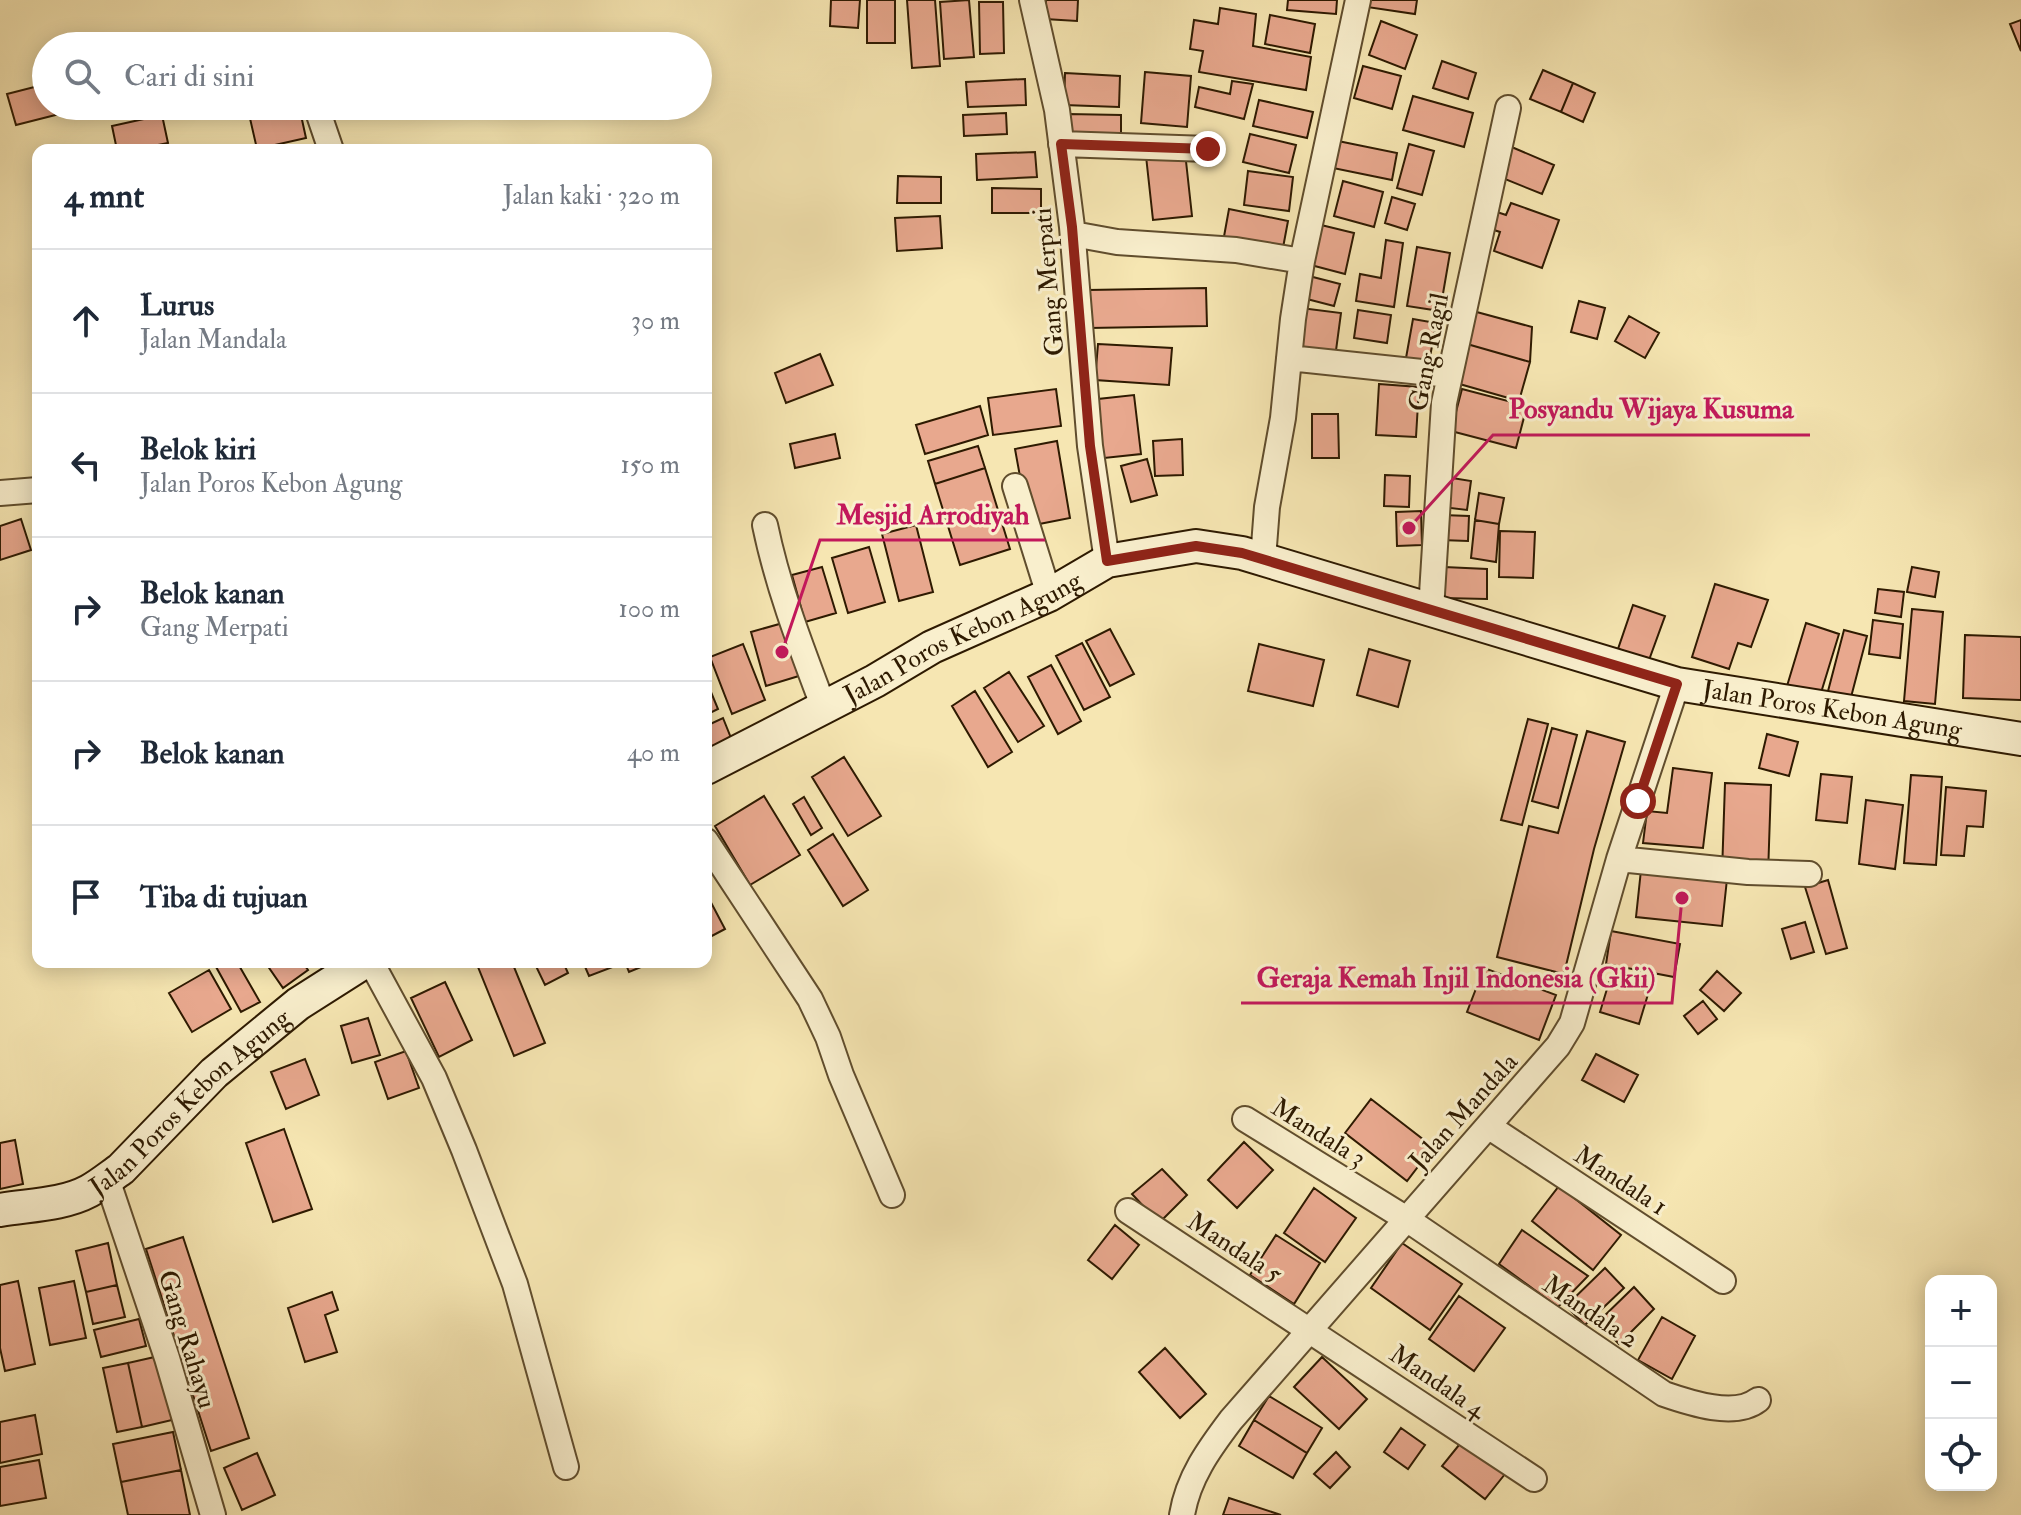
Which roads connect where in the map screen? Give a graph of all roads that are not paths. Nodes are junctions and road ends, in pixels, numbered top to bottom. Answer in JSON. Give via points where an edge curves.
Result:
{"nodes":[{"id":1,"x":1032,"y":0,"type":"edge"},
{"id":2,"x":1358,"y":0,"type":"edge"},
{"id":3,"x":1508,"y":108,"type":"dead end"},
{"id":4,"x":321,"y":120,"type":"edge"},
{"id":5,"x":329,"y":144,"type":"edge"},
{"id":6,"x":1061,"y":144,"type":"junction"},
{"id":7,"x":1208,"y":149,"type":"dead end"},
{"id":8,"x":1073,"y":234,"type":"junction"},
{"id":9,"x":1302,"y":261,"type":"junction"},
{"id":10,"x":1289,"y":358,"type":"junction"},
{"id":11,"x":1450,"y":375,"type":"junction"},
{"id":12,"x":1015,"y":486,"type":"dead end"},
{"id":13,"x":32,"y":490,"type":"edge"},
{"id":14,"x":0,"y":493,"type":"edge"},
{"id":15,"x":765,"y":525,"type":"dead end"},
{"id":16,"x":1263,"y":559,"type":"junction"},
{"id":17,"x":1107,"y":561,"type":"junction"},
{"id":18,"x":1049,"y":595,"type":"junction"},
{"id":19,"x":1431,"y":610,"type":"junction"},
{"id":20,"x":1677,"y":684,"type":"junction"},
{"id":21,"x":824,"y":708,"type":"junction"},
{"id":22,"x":2021,"y":739,"type":"edge"},
{"id":23,"x":712,"y":758,"type":"edge"},
{"id":24,"x":712,"y":850,"type":"edge"},
{"id":25,"x":1619,"y":859,"type":"junction"},
{"id":26,"x":1809,"y":874,"type":"dead end"},
{"id":27,"x":355,"y":968,"type":"edge"},
{"id":28,"x":374,"y":968,"type":"edge"},
{"id":29,"x":1245,"y":1119,"type":"dead end"},
{"id":30,"x":1488,"y":1126,"type":"junction"},
{"id":31,"x":107,"y":1179,"type":"junction"},
{"id":32,"x":892,"y":1195,"type":"dead end"},
{"id":33,"x":0,"y":1210,"type":"edge"},
{"id":34,"x":1128,"y":1211,"type":"dead end"},
{"id":35,"x":1405,"y":1218,"type":"junction"},
{"id":36,"x":1723,"y":1281,"type":"dead end"},
{"id":37,"x":1312,"y":1330,"type":"junction"},
{"id":38,"x":1758,"y":1400,"type":"dead end"},
{"id":39,"x":566,"y":1467,"type":"dead end"},
{"id":40,"x":1534,"y":1479,"type":"dead end"},
{"id":41,"x":213,"y":1515,"type":"edge"},
{"id":42,"x":1182,"y":1515,"type":"edge"}],
"edges":[{"from":1,"to":6,"type":"street","name":"Gang Merpati"},
{"from":2,"to":9,"type":"street"},
{"from":3,"to":11,"type":"street","name":"Gang Ragil"},
{"from":4,"to":5,"type":"street"},
{"from":6,"to":7,"type":"street"},
{"from":6,"to":8,"type":"street","name":"Gang Merpati"},
{"from":8,"to":9,"type":"street"},
{"from":8,"to":17,"type":"street","name":"Gang Merpati","via":[[1090,446]]},
{"from":9,"to":10,"type":"street"},
{"from":10,"to":11,"type":"street"},
{"from":10,"to":16,"type":"street"},
{"from":11,"to":19,"type":"street","name":"Gang Ragil"},
{"from":12,"to":18,"type":"street"},
{"from":13,"to":14,"type":"street"},
{"from":15,"to":21,"type":"street","via":[[789,616]]},
{"from":16,"to":17,"type":"main road","name":"Jalan Poros Kebon Agung","via":[[1196,546]]},
{"from":16,"to":19,"type":"main road","name":"Jalan Poros Kebon Agung"},
{"from":17,"to":18,"type":"main road","name":"Jalan Poros Kebon Agung"},
{"from":18,"to":21,"type":"main road","name":"Jalan Poros Kebon Agung","via":[[932,647]]},
{"from":19,"to":20,"type":"main road","name":"Jalan Poros Kebon Agung"},
{"from":20,"to":22,"type":"main road","name":"Jalan Poros Kebon Agung"},
{"from":20,"to":25,"type":"street","name":"Jalan Mandala"},
{"from":21,"to":23,"type":"main road","name":"Jalan Poros Kebon Agung"},
{"from":24,"to":32,"type":"street","via":[[810,999]]},
{"from":25,"to":26,"type":"street"},
{"from":25,"to":30,"type":"street","name":"Jalan Mandala","via":[[1572,1023]]},
{"from":27,"to":31,"type":"main road","name":"Jalan Poros Kebon Agung","via":[[298,1004],[214,1073]]},
{"from":28,"to":39,"type":"street","via":[[434,1078],[464,1150],[515,1284]]},
{"from":29,"to":35,"type":"street","name":"Mandala 3"},
{"from":30,"to":35,"type":"street","name":"Jalan Mandala"},
{"from":30,"to":36,"type":"street","name":"Mandala 1"},
{"from":31,"to":33,"type":"main road","name":"Jalan Poros Kebon Agung","via":[[68,1199]]},
{"from":31,"to":41,"type":"street","name":"Gang Rahayu"},
{"from":34,"to":37,"type":"street","name":"Mandala 5"},
{"from":35,"to":37,"type":"street","name":"Jalan Mandala"},
{"from":35,"to":38,"type":"street","name":"Mandala 2","via":[[1664,1394],[1717,1408],[1751,1406]]},
{"from":37,"to":40,"type":"street","name":"Mandala 4"},
{"from":37,"to":42,"type":"street","name":"Jalan Mandala","via":[[1205,1455]]}]}
